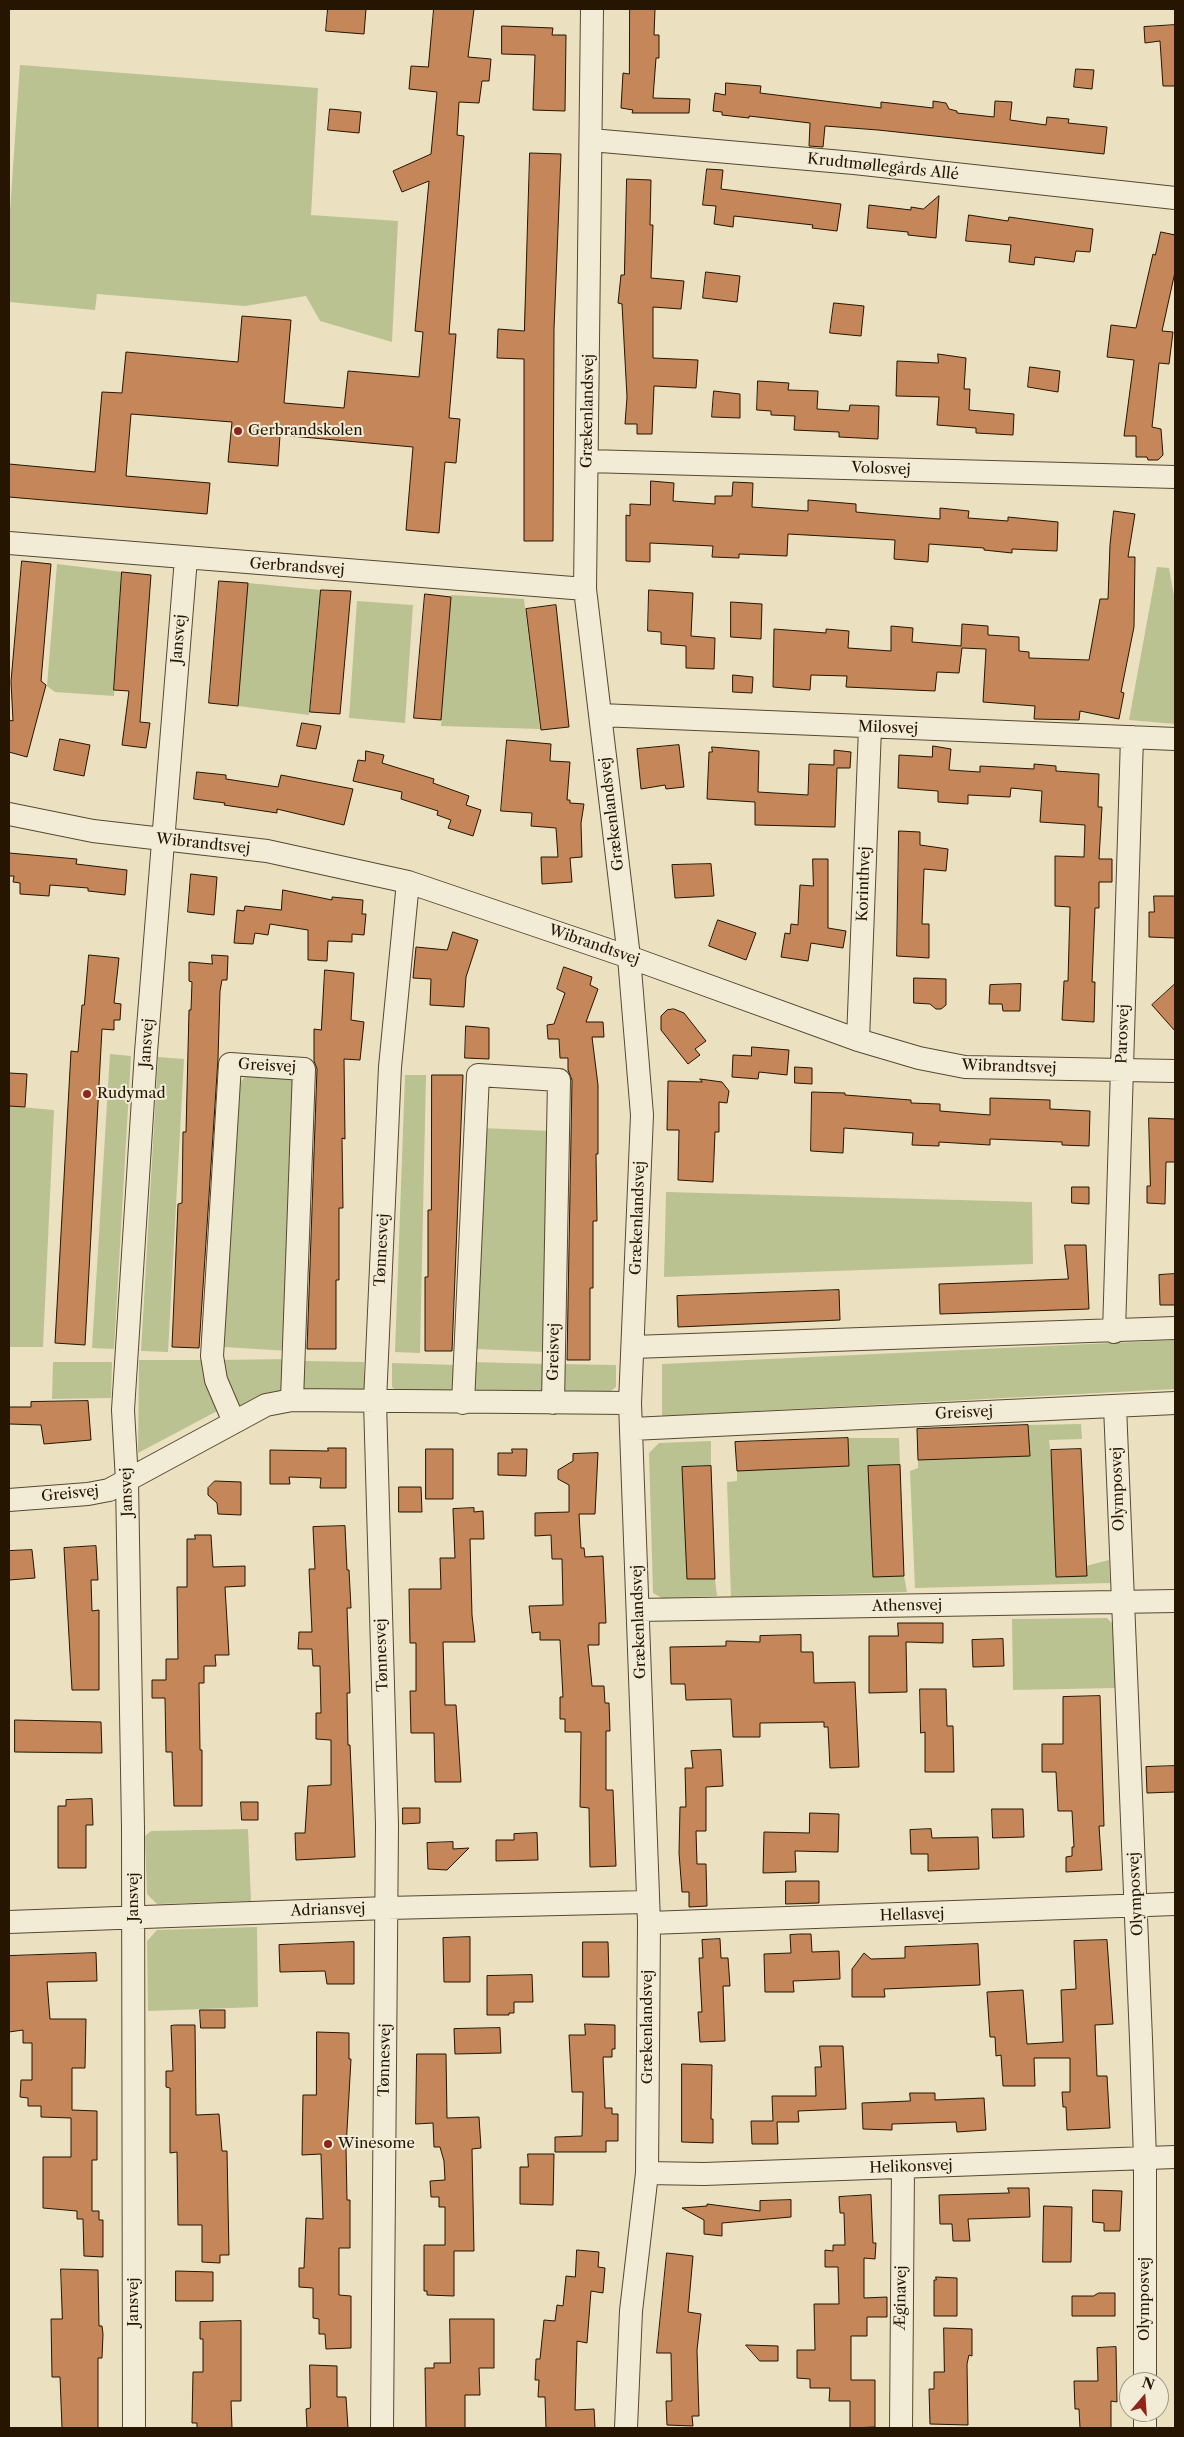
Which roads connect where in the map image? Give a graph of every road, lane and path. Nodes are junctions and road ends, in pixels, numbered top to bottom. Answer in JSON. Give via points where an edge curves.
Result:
{"nodes":[{"id":1,"x":590,"y":11,"type":"edge"},
{"id":2,"x":591,"y":140,"type":"junction"},
{"id":3,"x":1175,"y":198,"type":"edge"},
{"id":4,"x":587,"y":461,"type":"junction"},
{"id":5,"x":1175,"y":477,"type":"edge"},
{"id":6,"x":9,"y":543,"type":"edge"},
{"id":7,"x":186,"y":558,"type":"junction"},
{"id":8,"x":585,"y":589,"type":"junction"},
{"id":9,"x":600,"y":715,"type":"junction"},
{"id":10,"x":870,"y":728,"type":"junction"},
{"id":11,"x":1132,"y":737,"type":"junction"},
{"id":12,"x":1175,"y":739,"type":"edge"},
{"id":13,"x":9,"y":814,"type":"edge"},
{"id":14,"x":163,"y":839,"type":"junction"},
{"id":15,"x":408,"y":882,"type":"junction"},
{"id":16,"x":629,"y":957,"type":"junction"},
{"id":17,"x":858,"y":1040,"type":"junction"},
{"id":18,"x":1122,"y":1070,"type":"junction"},
{"id":19,"x":1175,"y":1072,"type":"edge"},
{"id":20,"x":1175,"y":1328,"type":"edge"},
{"id":21,"x":1114,"y":1332,"type":"junction"},
{"id":22,"x":632,"y":1347,"type":"junction"},
{"id":23,"x":292,"y":1400,"type":"junction"},
{"id":24,"x":375,"y":1402,"type":"junction"},
{"id":25,"x":463,"y":1403,"type":"junction"},
{"id":26,"x":553,"y":1403,"type":"junction"},
{"id":27,"x":630,"y":1403,"type":"junction"},
{"id":28,"x":1175,"y":1403,"type":"edge"},
{"id":29,"x":1115,"y":1406,"type":"junction"},
{"id":30,"x":234,"y":1422,"type":"junction"},
{"id":31,"x":632,"y":1429,"type":"junction"},
{"id":32,"x":127,"y":1481,"type":"junction"},
{"id":33,"x":9,"y":1500,"type":"edge"},
{"id":34,"x":1175,"y":1601,"type":"edge"},
{"id":35,"x":1122,"y":1603,"type":"junction"},
{"id":36,"x":638,"y":1610,"type":"junction"},
{"id":37,"x":1175,"y":1904,"type":"edge"},
{"id":38,"x":1137,"y":1906,"type":"junction"},
{"id":39,"x":387,"y":1908,"type":"junction"},
{"id":40,"x":648,"y":1912,"type":"junction"},
{"id":41,"x":134,"y":1917,"type":"junction"},
{"id":42,"x":9,"y":1922,"type":"edge"},
{"id":43,"x":1175,"y":2157,"type":"edge"},
{"id":44,"x":1145,"y":2159,"type":"junction"},
{"id":45,"x":902,"y":2167,"type":"junction"},
{"id":46,"x":647,"y":2173,"type":"junction"},
{"id":47,"x":1145,"y":2372,"type":"edge"},
{"id":48,"x":134,"y":2428,"type":"edge"},
{"id":49,"x":382,"y":2428,"type":"edge"},
{"id":50,"x":626,"y":2428,"type":"edge"},
{"id":51,"x":900,"y":2428,"type":"edge"}],
"edges":[{"from":1,"to":2,"type":"street","name":"Grækenlandsvej"},
{"from":2,"to":3,"type":"street","name":"Krudtmøllegårds Allé","via":[[854,163]]},
{"from":2,"to":4,"type":"street","name":"Grækenlandsvej"},
{"from":4,"to":5,"type":"street","name":"Volosvej"},
{"from":4,"to":8,"type":"street","name":"Grækenlandsvej"},
{"from":6,"to":7,"type":"street","name":"Gerbrandsvej"},
{"from":7,"to":8,"type":"street","name":"Gerbrandsvej"},
{"from":7,"to":14,"type":"street","name":"Jansvej"},
{"from":8,"to":9,"type":"street","name":"Grækenlandsvej"},
{"from":9,"to":10,"type":"street","name":"Milosvej"},
{"from":9,"to":16,"type":"street","name":"Grækenlandsvej"},
{"from":10,"to":11,"type":"street","name":"Milosvej"},
{"from":10,"to":17,"type":"street","name":"Korinthvej"},
{"from":11,"to":12,"type":"street","name":"Milosvej"},
{"from":11,"to":18,"type":"street","name":"Parosvej"},
{"from":13,"to":14,"type":"street","name":"Wibrandtsvej","via":[[93,831]]},
{"from":14,"to":15,"type":"street","name":"Wibrandtsvej","via":[[267,851]]},
{"from":14,"to":32,"type":"street","name":"Jansvej","via":[[126,1356]]},
{"from":15,"to":16,"type":"street","name":"Wibrandtsvej"},
{"from":15,"to":24,"type":"street","name":"Tønnesvej","via":[[390,1067]]},
{"from":16,"to":17,"type":"street","name":"Wibrandtsvej"},
{"from":16,"to":22,"type":"street","name":"Grækenlandsvej","via":[[642,1115]]},
{"from":17,"to":18,"type":"street","name":"Wibrandtsvej","via":[[919,1058],[965,1067]]},
{"from":18,"to":19,"type":"street","name":"Wibrandtsvej"},
{"from":18,"to":21,"type":"street","name":"Parosvej"},
{"from":20,"to":21,"type":"street"},
{"from":21,"to":22,"type":"street"},
{"from":22,"to":27,"type":"street","name":"Grækenlandsvej"},
{"from":23,"to":24,"type":"street","name":"Greisvej"},
{"from":23,"to":30,"type":"street","name":"Greisvej","via":[[266,1405]]},
{"from":23,"to":30,"type":"street","name":"Greisvej","via":[[304,1068],[230,1064],[212,1356],[216,1380]]},
{"from":24,"to":25,"type":"street","name":"Greisvej"},
{"from":24,"to":39,"type":"street","name":"Tønnesvej"},
{"from":25,"to":26,"type":"street","name":"Greisvej"},
{"from":25,"to":26,"type":"street","name":"Greisvej","via":[[478,1075],[558,1080]]},
{"from":26,"to":27,"type":"street","name":"Greisvej"},
{"from":27,"to":31,"type":"street","name":"Grækenlandsvej"},
{"from":28,"to":29,"type":"street","name":"Greisvej"},
{"from":29,"to":31,"type":"street","name":"Greisvej"},
{"from":29,"to":35,"type":"street","name":"Olymposvej"},
{"from":30,"to":32,"type":"street","name":"Greisvej"},
{"from":31,"to":36,"type":"street","name":"Grækenlandsvej"},
{"from":32,"to":33,"type":"street","name":"Greisvej","via":[[109,1490],[88,1494]]},
{"from":32,"to":41,"type":"street","name":"Jansvej"},
{"from":34,"to":35,"type":"street","name":"Athensvej"},
{"from":35,"to":36,"type":"street","name":"Athensvej"},
{"from":35,"to":38,"type":"street","name":"Olymposvej"},
{"from":36,"to":40,"type":"street","name":"Grækenlandsvej"},
{"from":37,"to":38,"type":"street","name":"Hellasvej"},
{"from":38,"to":40,"type":"street","name":"Hellasvej"},
{"from":38,"to":44,"type":"street","name":"Olymposvej"},
{"from":39,"to":40,"type":"street","name":"Adriansvej"},
{"from":39,"to":41,"type":"street","name":"Adriansvej"},
{"from":39,"to":49,"type":"street","name":"Tønnesvej"},
{"from":40,"to":46,"type":"street","name":"Grækenlandsvej"},
{"from":41,"to":42,"type":"street","name":"Adriansvej"},
{"from":41,"to":48,"type":"street","name":"Jansvej"},
{"from":43,"to":44,"type":"street","name":"Helikonsvej"},
{"from":44,"to":45,"type":"street","name":"Helikonsvej"},
{"from":44,"to":47,"type":"street","name":"Olymposvej"},
{"from":45,"to":46,"type":"street","name":"Helikonsvej"},
{"from":45,"to":51,"type":"street","name":"Æginavej"},
{"from":46,"to":50,"type":"street","name":"Grækenlandsvej","via":[[631,2311]]}]}
